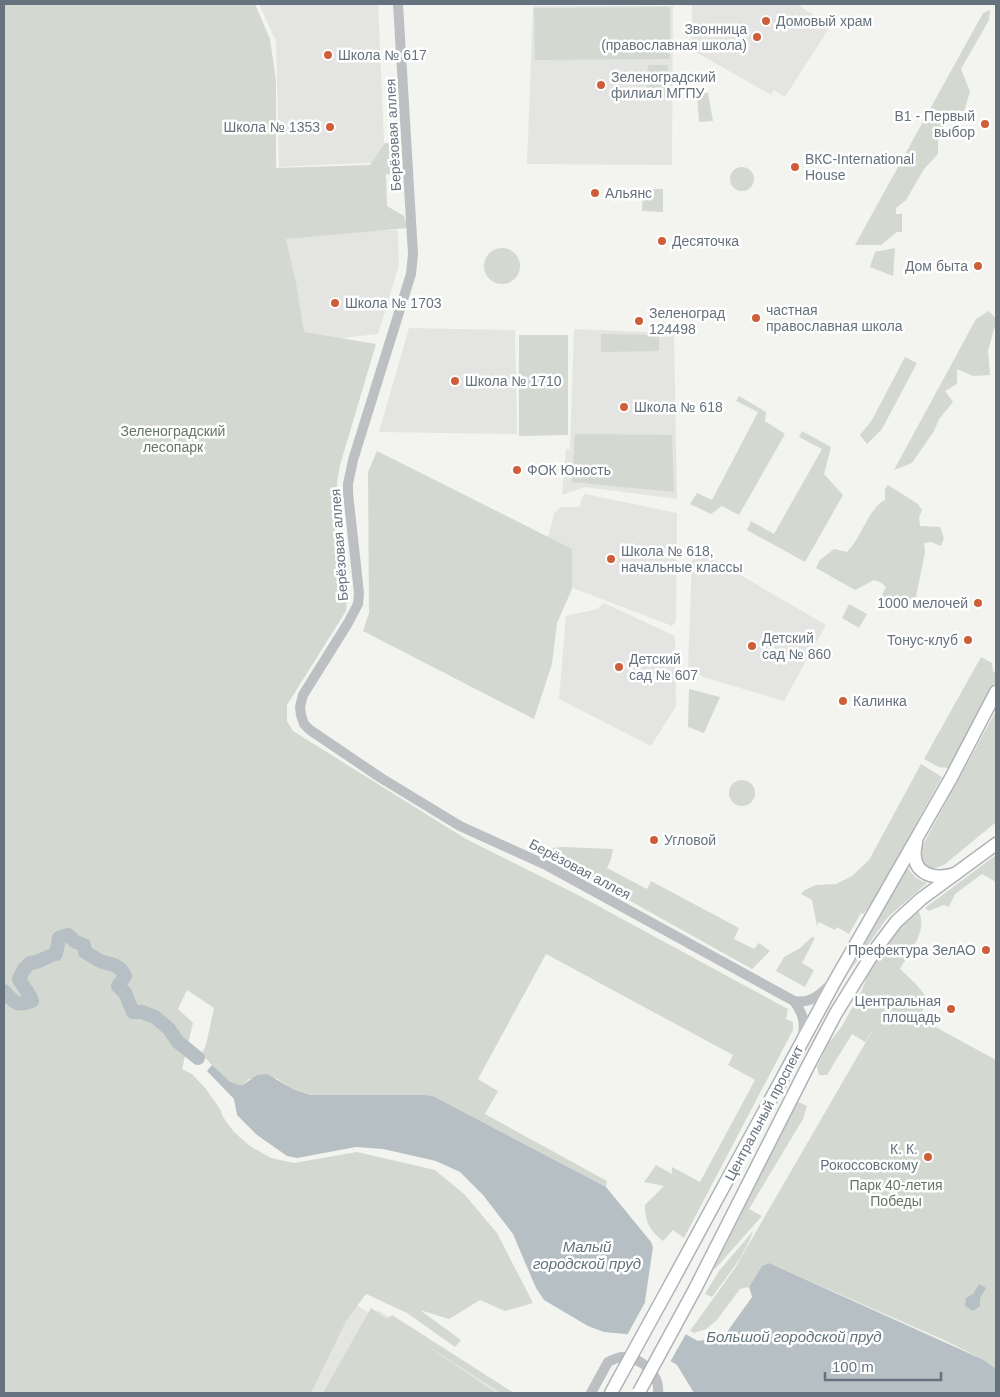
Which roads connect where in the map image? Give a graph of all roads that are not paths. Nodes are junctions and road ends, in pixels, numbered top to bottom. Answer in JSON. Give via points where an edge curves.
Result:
{"nodes":[{"id":1,"x":398,"y":4,"type":"edge"},
{"id":2,"x":996,"y":692,"type":"edge"},
{"id":3,"x":996,"y":704,"type":"edge"},
{"id":4,"x":983,"y":719,"type":"junction"},
{"id":5,"x":918,"y":834,"type":"junction"},
{"id":6,"x":996,"y":844,"type":"edge"},
{"id":7,"x":958,"y":873,"type":"junction"},
{"id":8,"x":836,"y":979,"type":"junction"},
{"id":9,"x":794,"y":1000,"type":"junction"},
{"id":10,"x":799,"y":1049,"type":"junction"},
{"id":11,"x":591,"y":1393,"type":"edge"},
{"id":12,"x":611,"y":1393,"type":"edge"},
{"id":13,"x":639,"y":1393,"type":"edge"},
{"id":14,"x":658,"y":1393,"type":"edge"}],
"edges":[{"from":1,"to":9,"type":"street","name":"Берёзовая аллея","via":[[414,254],[411,274],[348,484],[358,604],[304,695],[300,707],[304,724],[380,778],[444,817],[548,866]]},
{"from":2,"to":4,"type":"main road","name":"Центральный проспект"},
{"from":3,"to":4,"type":"main road","name":"Центральный проспект"},
{"from":4,"to":5,"type":"main road","name":"Центральный проспект"},
{"from":5,"to":7,"type":"main road","name":"Центральный проспект","via":[[914,861],[922,872],[937,876]]},
{"from":5,"to":8,"type":"main road","name":"Центральный проспект"},
{"from":6,"to":7,"type":"main road","name":"Центральный проспект"},
{"from":7,"to":13,"type":"main road","name":"Центральный проспект","bridge":true,"via":[[896,922],[836,1013]]},
{"from":8,"to":9,"type":"street","via":[[814,998]]},
{"from":8,"to":10,"type":"main road","name":"Центральный проспект"},
{"from":9,"to":10,"type":"street","via":[[804,1020]]},
{"from":10,"to":12,"type":"main road","name":"Центральный проспект","bridge":true},
{"from":11,"to":14,"type":"street","via":[[608,1362],[622,1357],[641,1361],[653,1372]]}]}
